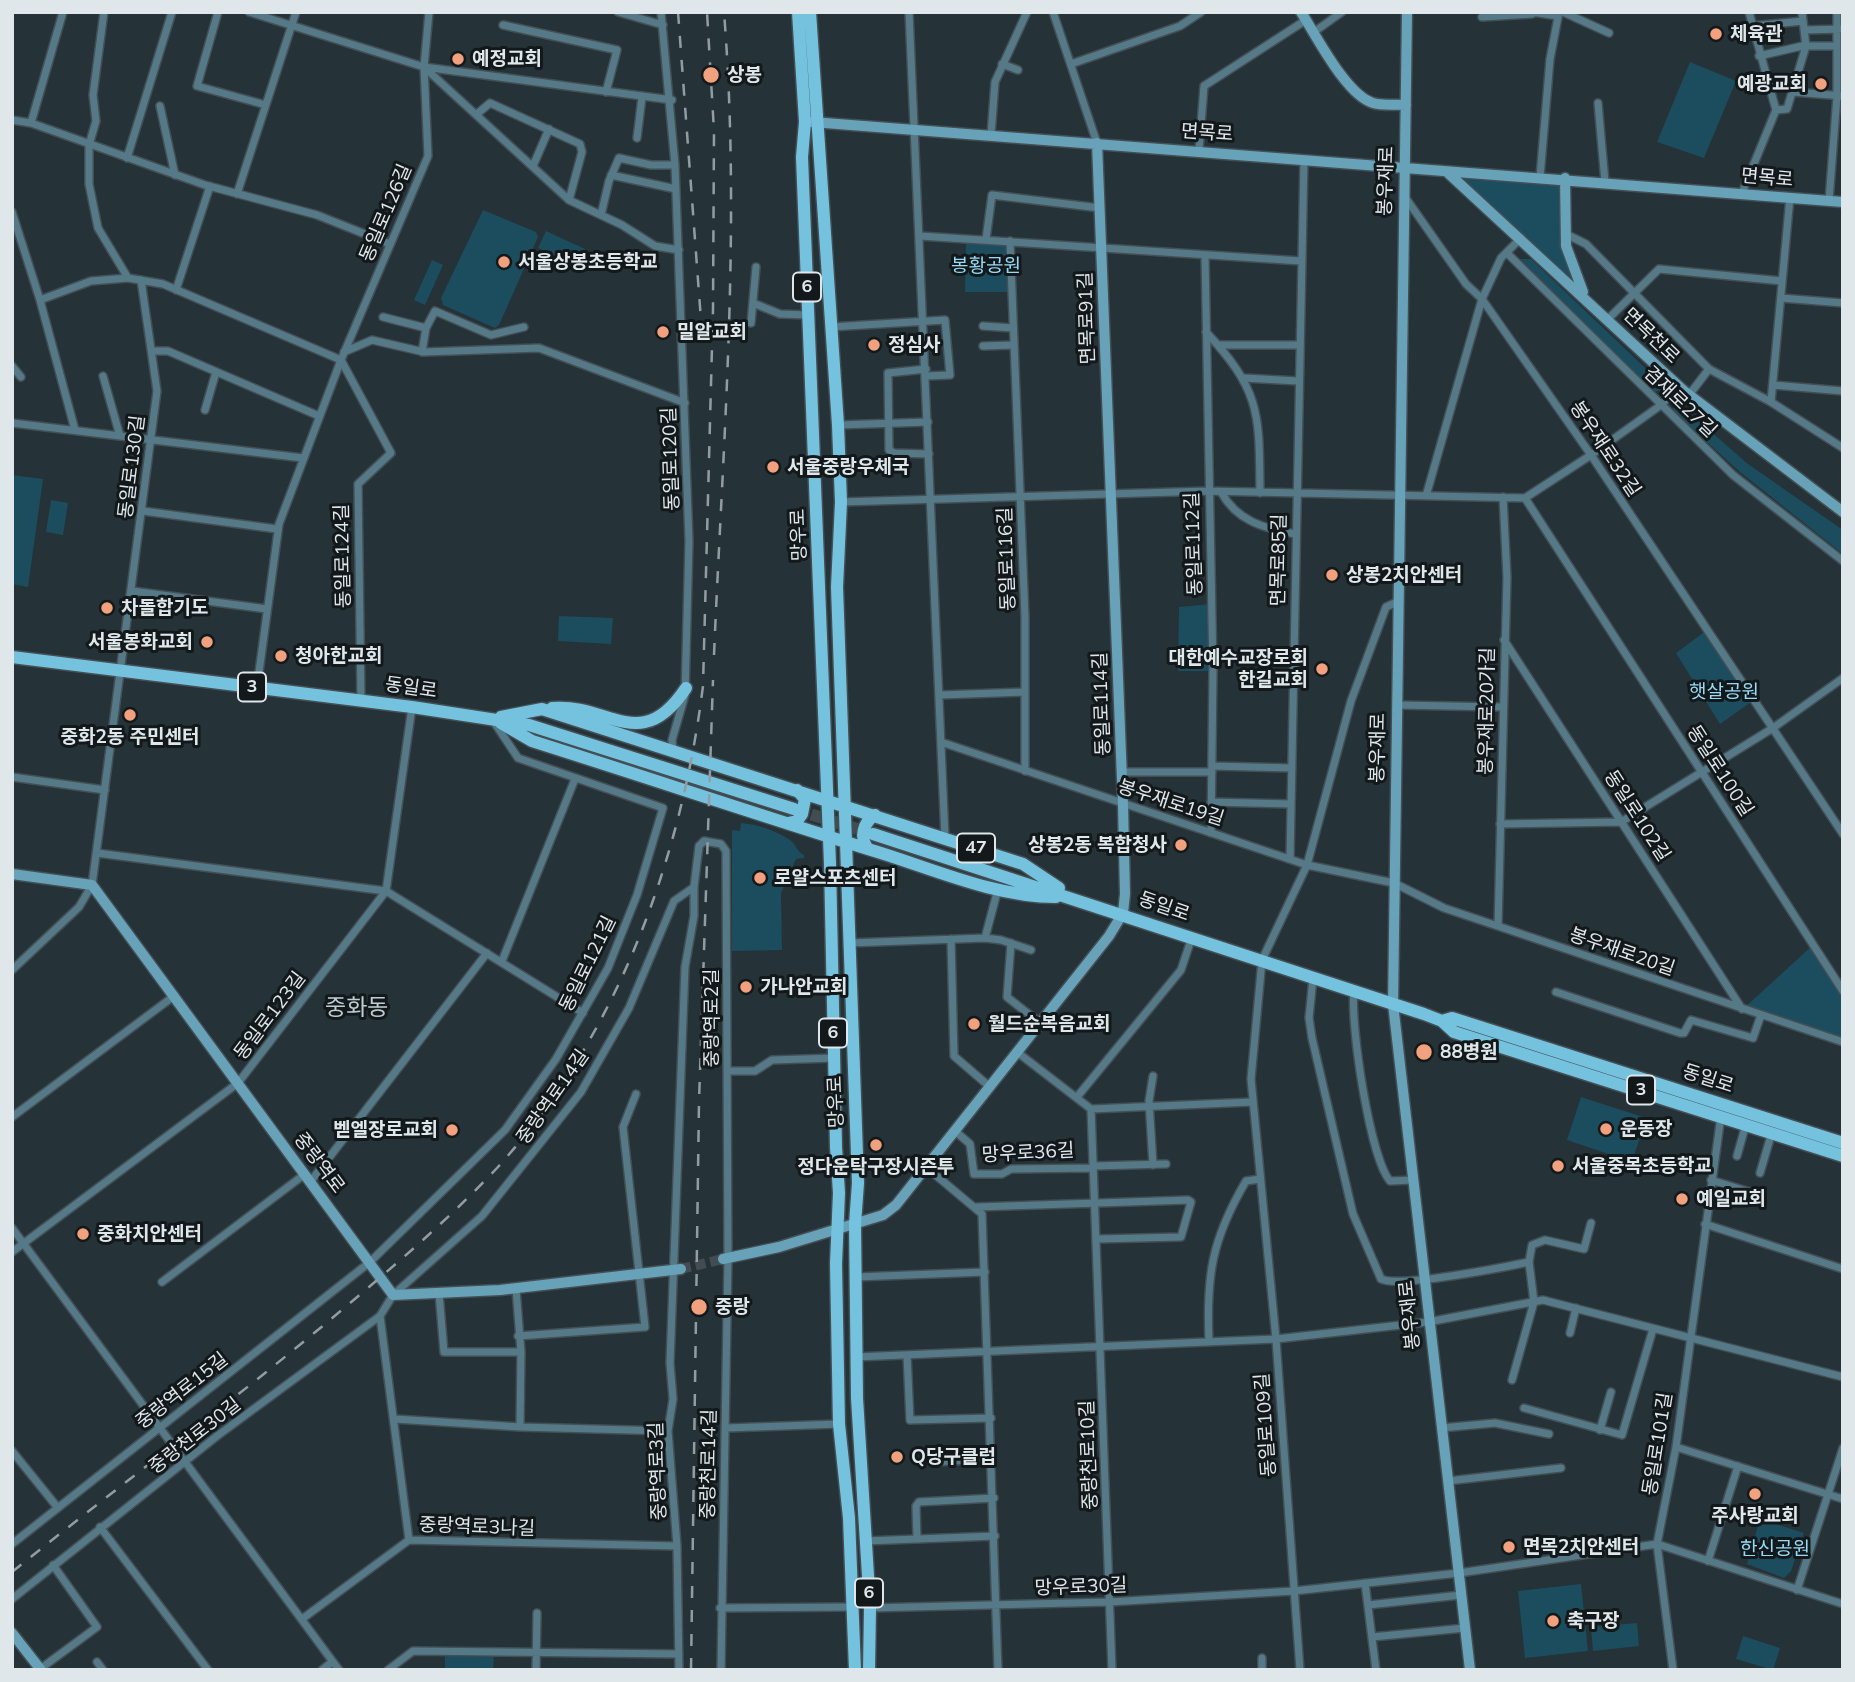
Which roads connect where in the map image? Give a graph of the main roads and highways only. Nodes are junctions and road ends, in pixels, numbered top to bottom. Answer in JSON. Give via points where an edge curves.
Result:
{"nodes":[{"id":1,"x":798,"y":12,"type":"edge"},
{"id":2,"x":810,"y":12,"type":"edge"},
{"id":3,"x":811,"y":122,"type":"junction"},
{"id":4,"x":12,"y":657,"type":"edge"},
{"id":5,"x":686,"y":688,"type":"road end"},
{"id":6,"x":542,"y":709,"type":"junction"},
{"id":7,"x":492,"y":718,"type":"junction"},
{"id":8,"x":797,"y":790,"type":"junction"},
{"id":9,"x":827,"y":799,"type":"junction"},
{"id":10,"x":844,"y":804,"type":"junction"},
{"id":11,"x":794,"y":808,"type":"tunnel mouth"},
{"id":12,"x":875,"y":815,"type":"junction"},
{"id":13,"x":788,"y":823,"type":"junction"},
{"id":14,"x":873,"y":834,"type":"tunnel mouth"},
{"id":15,"x":828,"y":837,"type":"junction"},
{"id":16,"x":845,"y":842,"type":"junction"},
{"id":17,"x":868,"y":849,"type":"junction"},
{"id":18,"x":1070,"y":897,"type":"junction"},
{"id":19,"x":1442,"y":1021,"type":"junction"},
{"id":20,"x":1843,"y":1143,"type":"edge"},
{"id":21,"x":1843,"y":1156,"type":"edge"},
{"id":22,"x":855,"y":1670,"type":"edge"},
{"id":23,"x":869,"y":1670,"type":"edge"}],
"edges":[{"from":1,"to":3,"type":"main road","name":"망우로","number":"6"},
{"from":2,"to":3,"type":"main road","name":"망우로","number":"6"},
{"from":3,"to":9,"type":"main road","name":"망우로","number":"6","via":[[802,157]]},
{"from":3,"to":10,"type":"main road","name":"망우로","number":"6","via":[[838,425]]},
{"from":4,"to":7,"type":"main road","name":"동일로","number":"3"},
{"from":5,"to":6,"type":"main road","via":[[667,713],[652,720],[611,720],[564,707]]},
{"from":6,"to":7,"type":"main road"},
{"from":6,"to":8,"type":"main road"},
{"from":7,"to":11,"type":"main road","name":"동일로","number":"3","via":[[572,737]]},
{"from":7,"to":13,"type":"main road","via":[[532,741]]},
{"from":8,"to":9,"type":"main road"},
{"from":8,"to":13,"type":"main road","via":[[805,799],[802,814]]},
{"from":9,"to":10,"type":"main road","number":"47"},
{"from":9,"to":15,"type":"main road","name":"망우로","number":"6"},
{"from":10,"to":12,"type":"main road","number":"47"},
{"from":10,"to":16,"type":"main road","name":"망우로"},
{"from":12,"to":17,"type":"main road","via":[[863,833]]},
{"from":12,"to":18,"type":"main road","number":"47","via":[[1023,863]]},
{"from":13,"to":15,"type":"main road"},
{"from":14,"to":18,"type":"main road","name":"동일로","number":"3"},
{"from":15,"to":16,"type":"main road"},
{"from":15,"to":22,"type":"main road","name":"망우로","number":"6","via":[[839,1193],[839,1424],[849,1518]]},
{"from":16,"to":17,"type":"main road"},
{"from":16,"to":23,"type":"main road","name":"망우로","number":"6","via":[[858,1183],[857,1398],[870,1608]]},
{"from":17,"to":18,"type":"main road","via":[[998,889],[1033,897]]},
{"from":18,"to":19,"type":"main road","name":"동일로","number":"3"},
{"from":19,"to":20,"type":"main road","name":"동일로","number":"3","via":[[1452,1018]]},
{"from":19,"to":21,"type":"main road","name":"동일로","number":"3","via":[[1454,1032]]}]}
